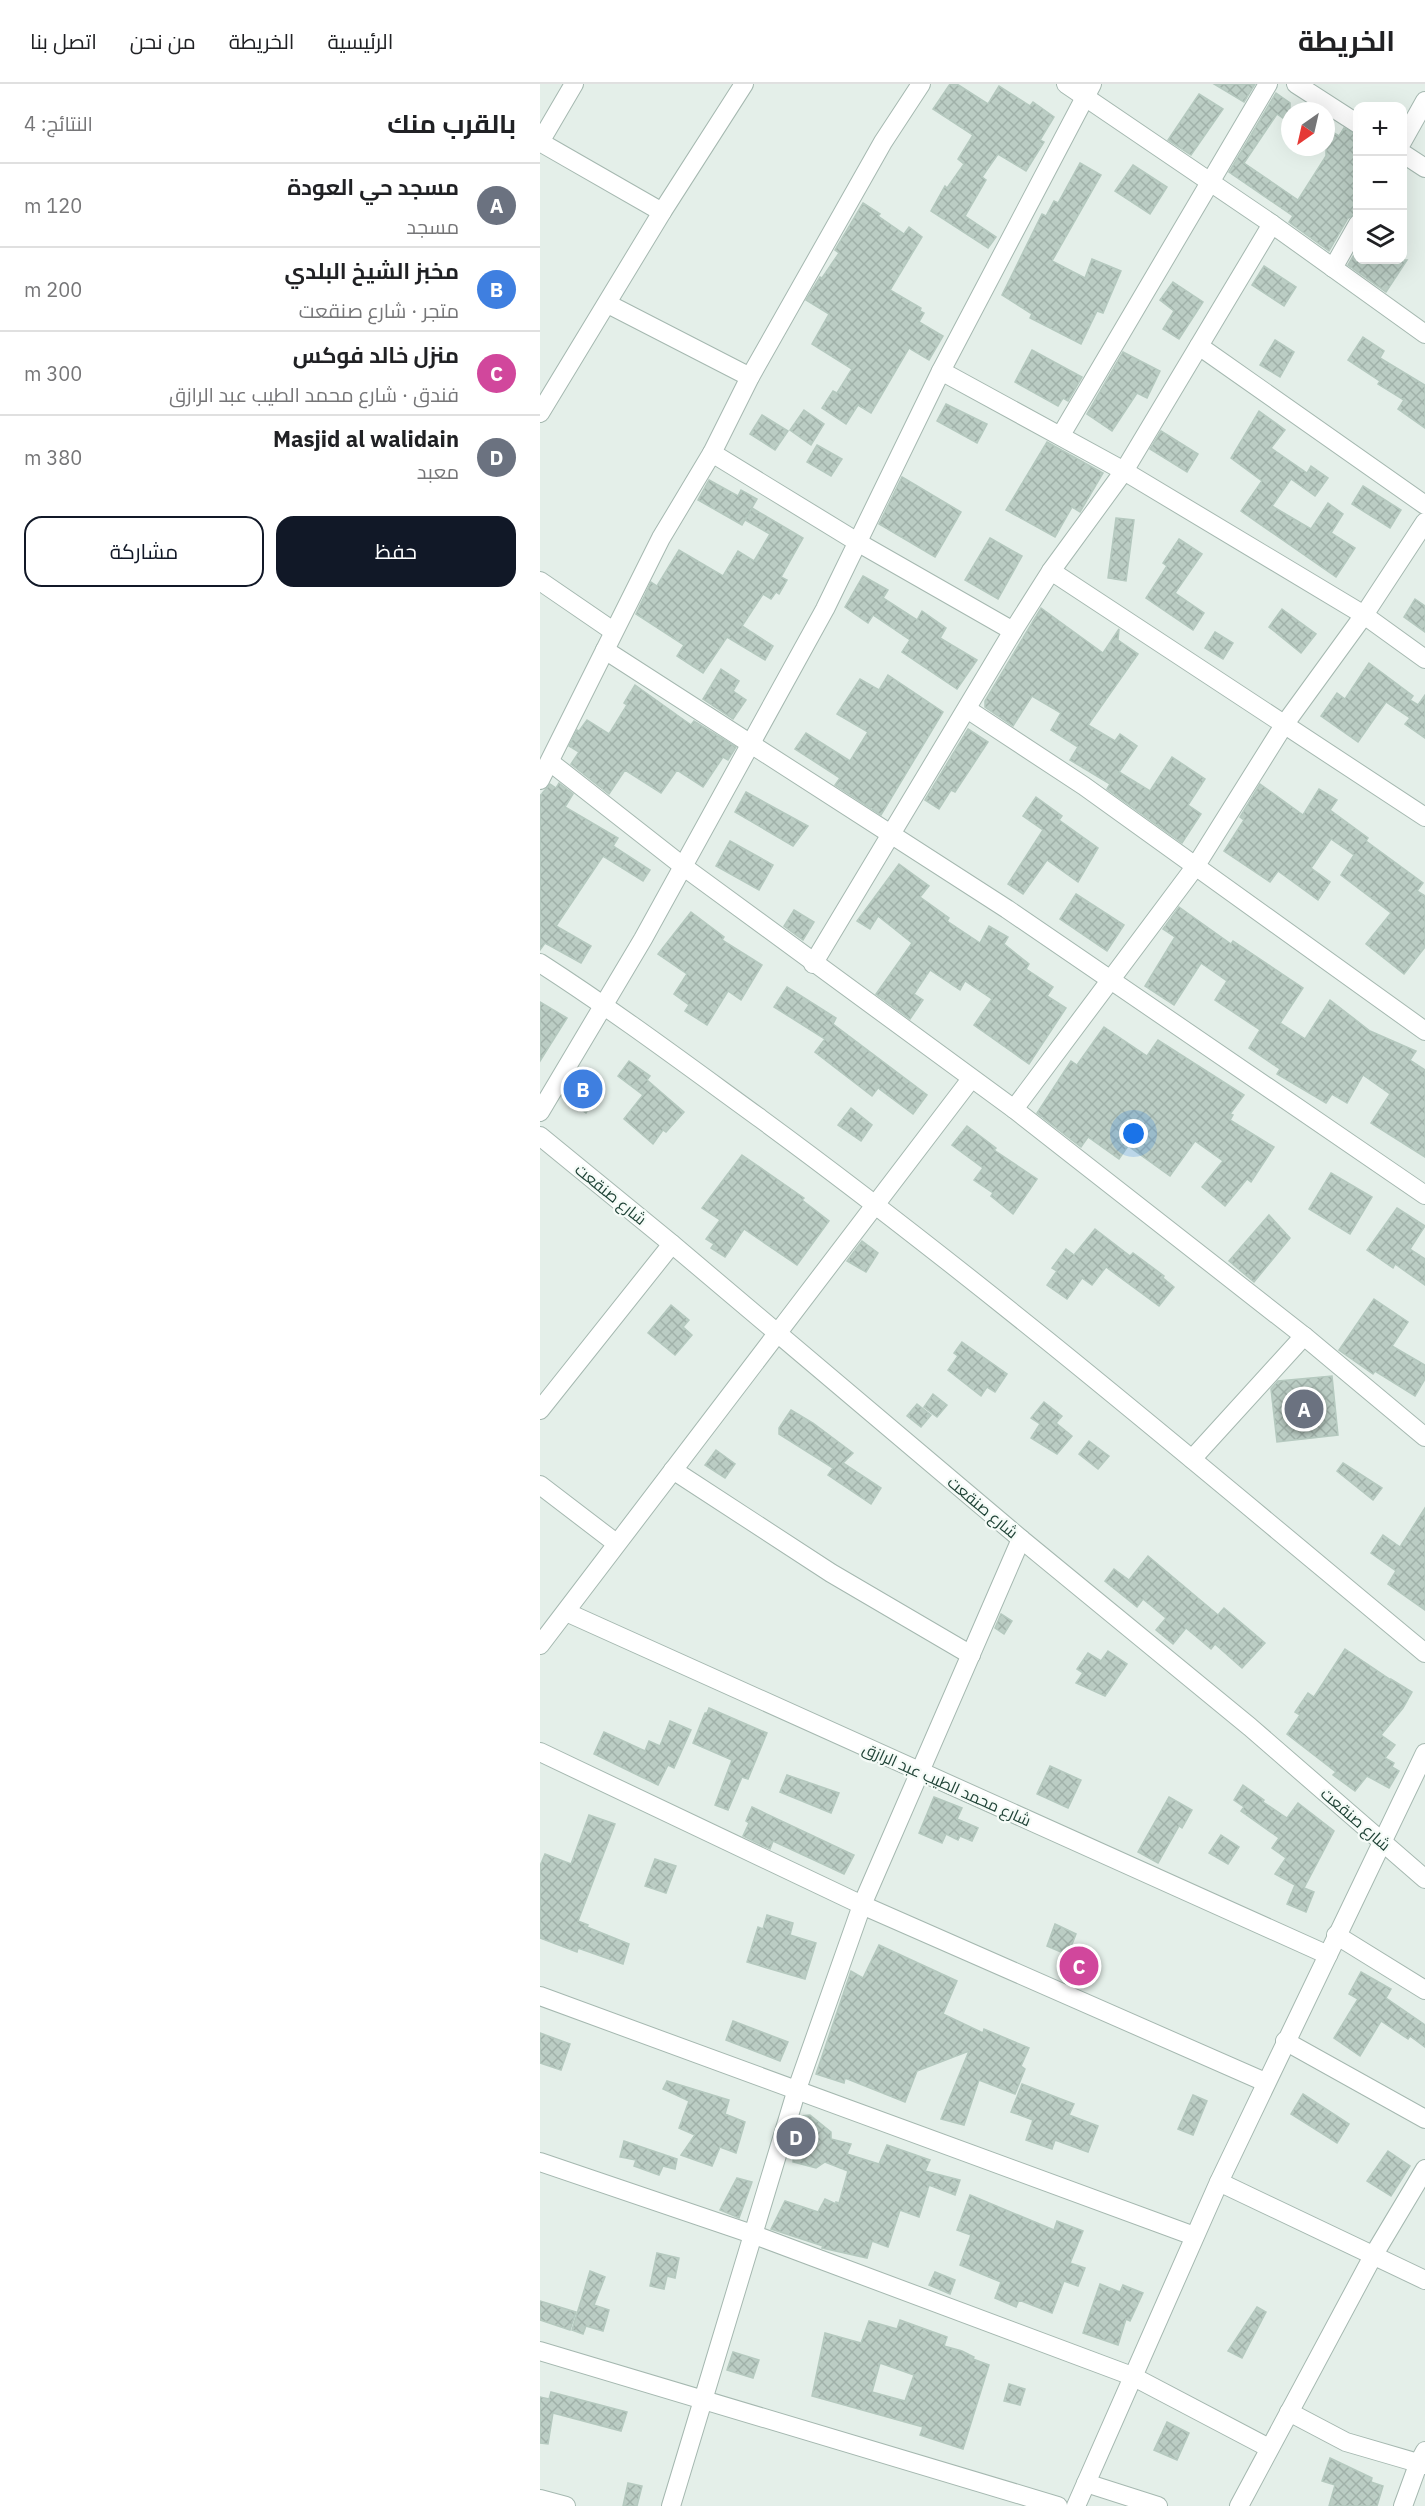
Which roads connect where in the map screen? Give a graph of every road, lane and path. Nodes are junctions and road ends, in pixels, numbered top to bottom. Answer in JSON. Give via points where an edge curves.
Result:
{"nodes":[{"id":1,"x":574,"y":84,"type":"edge"},
{"id":2,"x":744,"y":84,"type":"edge"},
{"id":3,"x":921,"y":84,"type":"edge"},
{"id":4,"x":1066,"y":84,"type":"edge"},
{"id":5,"x":1268,"y":84,"type":"edge"},
{"id":6,"x":1296,"y":84,"type":"edge"},
{"id":7,"x":1089,"y":91,"type":"edge"},
{"id":8,"x":1425,"y":101,"type":"edge"},
{"id":9,"x":1353,"y":121,"type":"edge"},
{"id":10,"x":1407,"y":133,"type":"edge"},
{"id":11,"x":540,"y":142,"type":"edge"},
{"id":12,"x":1407,"y":156,"type":"edge"},
{"id":13,"x":1425,"y":168,"type":"edge"},
{"id":14,"x":1210,"y":183,"type":"junction"},
{"id":15,"x":663,"y":212,"type":"junction"},
{"id":16,"x":1272,"y":224,"type":"junction"},
{"id":17,"x":1353,"y":233,"type":"edge"},
{"id":18,"x":1333,"y":268,"type":"junction"},
{"id":19,"x":608,"y":304,"type":"junction"},
{"id":20,"x":1425,"y":334,"type":"edge"},
{"id":21,"x":1199,"y":346,"type":"junction"},
{"id":22,"x":941,"y":371,"type":"junction"},
{"id":23,"x":750,"y":377,"type":"junction"},
{"id":24,"x":540,"y":413,"type":"edge"},
{"id":25,"x":1062,"y":435,"type":"junction"},
{"id":26,"x":712,"y":453,"type":"junction"},
{"id":27,"x":1124,"y":471,"type":"junction"},
{"id":28,"x":1425,"y":505,"type":"edge"},
{"id":29,"x":1425,"y":522,"type":"edge"},
{"id":30,"x":859,"y":543,"type":"junction"},
{"id":31,"x":1051,"y":571,"type":"junction"},
{"id":32,"x":540,"y":581,"type":"edge"},
{"id":33,"x":1364,"y":615,"type":"junction"},
{"id":34,"x":613,"y":631,"type":"junction"},
{"id":35,"x":1013,"y":631,"type":"junction"},
{"id":36,"x":605,"y":650,"type":"junction"},
{"id":37,"x":1425,"y":659,"type":"edge"},
{"id":38,"x":967,"y":709,"type":"junction"},
{"id":39,"x":1284,"y":725,"type":"junction"},
{"id":40,"x":750,"y":742,"type":"junction"},
{"id":41,"x":550,"y":762,"type":"junction"},
{"id":42,"x":540,"y":780,"type":"edge"},
{"id":43,"x":1425,"y":817,"type":"edge"},
{"id":44,"x":891,"y":835,"type":"junction"},
{"id":45,"x":684,"y":867,"type":"junction"},
{"id":46,"x":1195,"y":867,"type":"junction"},
{"id":47,"x":540,"y":963,"type":"edge"},
{"id":48,"x":813,"y":963,"type":"junction"},
{"id":49,"x":1110,"y":979,"type":"junction"},
{"id":50,"x":605,"y":1005,"type":"junction"},
{"id":51,"x":1425,"y":1031,"type":"edge"},
{"id":52,"x":971,"y":1079,"type":"junction"},
{"id":53,"x":1014,"y":1109,"type":"junction"},
{"id":54,"x":540,"y":1112,"type":"edge"},
{"id":55,"x":540,"y":1136,"type":"edge"},
{"id":56,"x":1425,"y":1195,"type":"edge"},
{"id":57,"x":877,"y":1204,"type":"junction"},
{"id":58,"x":672,"y":1244,"type":"junction"},
{"id":59,"x":777,"y":1333,"type":"junction"},
{"id":60,"x":1304,"y":1335,"type":"junction"},
{"id":61,"x":540,"y":1410,"type":"edge"},
{"id":62,"x":1425,"y":1437,"type":"edge"},
{"id":63,"x":1192,"y":1459,"type":"junction"},
{"id":64,"x":673,"y":1470,"type":"junction"},
{"id":65,"x":540,"y":1485,"type":"edge"},
{"id":66,"x":1021,"y":1539,"type":"junction"},
{"id":67,"x":616,"y":1544,"type":"junction"},
{"id":68,"x":566,"y":1612,"type":"junction"},
{"id":69,"x":540,"y":1645,"type":"edge"},
{"id":70,"x":1425,"y":1653,"type":"edge"},
{"id":71,"x":971,"y":1655,"type":"junction"},
{"id":72,"x":540,"y":1752,"type":"edge"},
{"id":73,"x":1425,"y":1753,"type":"edge"},
{"id":74,"x":920,"y":1773,"type":"junction"},
{"id":75,"x":1381,"y":1841,"type":"junction"},
{"id":76,"x":1425,"y":1879,"type":"edge"},
{"id":77,"x":862,"y":1905,"type":"junction"},
{"id":78,"x":1336,"y":1935,"type":"junction"},
{"id":79,"x":1328,"y":1955,"type":"junction"},
{"id":80,"x":1425,"y":1990,"type":"edge"},
{"id":81,"x":540,"y":1996,"type":"edge"},
{"id":82,"x":1285,"y":2040,"type":"junction"},
{"id":83,"x":1265,"y":2082,"type":"junction"},
{"id":84,"x":796,"y":2089,"type":"junction"},
{"id":85,"x":1425,"y":2119,"type":"edge"},
{"id":86,"x":540,"y":2162,"type":"edge"},
{"id":87,"x":1425,"y":2169,"type":"edge"},
{"id":88,"x":1219,"y":2182,"type":"junction"},
{"id":89,"x":752,"y":2234,"type":"junction"},
{"id":90,"x":1194,"y":2236,"type":"junction"},
{"id":91,"x":1373,"y":2256,"type":"junction"},
{"id":92,"x":1425,"y":2280,"type":"edge"},
{"id":93,"x":540,"y":2351,"type":"edge"},
{"id":94,"x":1132,"y":2376,"type":"junction"},
{"id":95,"x":703,"y":2400,"type":"junction"},
{"id":96,"x":1290,"y":2412,"type":"junction"},
{"id":97,"x":1269,"y":2448,"type":"junction"},
{"id":98,"x":1423,"y":2459,"type":"edge"},
{"id":99,"x":1086,"y":2483,"type":"junction"},
{"id":100,"x":540,"y":2499,"type":"edge"},
{"id":101,"x":566,"y":2506,"type":"edge"},
{"id":102,"x":671,"y":2506,"type":"edge"},
{"id":103,"x":1058,"y":2506,"type":"edge"},
{"id":104,"x":1076,"y":2506,"type":"edge"},
{"id":105,"x":1158,"y":2506,"type":"edge"},
{"id":106,"x":1239,"y":2506,"type":"edge"},
{"id":107,"x":1403,"y":2506,"type":"edge"}],
"edges":[{"from":1,"to":11,"type":"street"},
{"from":2,"to":15,"type":"street"},
{"from":3,"to":23,"type":"street","via":[[883,141]]},
{"from":4,"to":7,"type":"street"},
{"from":5,"to":14,"type":"street"},
{"from":6,"to":9,"type":"street"},
{"from":7,"to":14,"type":"street"},
{"from":7,"to":22,"type":"street"},
{"from":8,"to":10,"type":"street"},
{"from":11,"to":15,"type":"street"},
{"from":12,"to":13,"type":"street"},
{"from":14,"to":16,"type":"street"},
{"from":14,"to":25,"type":"street"},
{"from":15,"to":19,"type":"street"},
{"from":16,"to":18,"type":"street"},
{"from":16,"to":21,"type":"street"},
{"from":17,"to":18,"type":"street"},
{"from":18,"to":20,"type":"street"},
{"from":19,"to":23,"type":"street"},
{"from":19,"to":24,"type":"street"},
{"from":21,"to":27,"type":"street"},
{"from":21,"to":28,"type":"street"},
{"from":22,"to":25,"type":"street"},
{"from":22,"to":30,"type":"street"},
{"from":23,"to":26,"type":"street"},
{"from":25,"to":27,"type":"street"},
{"from":26,"to":30,"type":"street"},
{"from":26,"to":34,"type":"street"},
{"from":27,"to":31,"type":"street"},
{"from":27,"to":33,"type":"street"},
{"from":29,"to":33,"type":"street"},
{"from":30,"to":35,"type":"street"},
{"from":30,"to":40,"type":"street"},
{"from":31,"to":35,"type":"street"},
{"from":31,"to":39,"type":"street"},
{"from":32,"to":34,"type":"street"},
{"from":33,"to":37,"type":"street"},
{"from":33,"to":39,"type":"street"},
{"from":34,"to":36,"type":"street"},
{"from":35,"to":38,"type":"street"},
{"from":36,"to":40,"type":"street"},
{"from":36,"to":41,"type":"street"},
{"from":38,"to":44,"type":"street"},
{"from":38,"to":46,"type":"street","via":[[1084,786]]},
{"from":39,"to":43,"type":"street"},
{"from":39,"to":46,"type":"street"},
{"from":40,"to":44,"type":"street"},
{"from":40,"to":45,"type":"street"},
{"from":41,"to":42,"type":"street"},
{"from":41,"to":45,"type":"street"},
{"from":44,"to":48,"type":"street"},
{"from":44,"to":49,"type":"street"},
{"from":45,"to":48,"type":"street"},
{"from":45,"to":50,"type":"street"},
{"from":46,"to":49,"type":"street"},
{"from":46,"to":51,"type":"street"},
{"from":47,"to":50,"type":"street"},
{"from":48,"to":52,"type":"street"},
{"from":49,"to":53,"type":"street"},
{"from":49,"to":56,"type":"street"},
{"from":50,"to":54,"type":"street"},
{"from":50,"to":57,"type":"street"},
{"from":52,"to":53,"type":"street"},
{"from":52,"to":57,"type":"street"},
{"from":53,"to":60,"type":"street"},
{"from":55,"to":58,"type":"street","name":"شارع صنقعت"},
{"from":57,"to":59,"type":"street"},
{"from":57,"to":63,"type":"street"},
{"from":58,"to":59,"type":"street","name":"شارع صنقعت"},
{"from":58,"to":61,"type":"street"},
{"from":59,"to":64,"type":"street"},
{"from":59,"to":66,"type":"street","name":"شارع صنقعت"},
{"from":60,"to":62,"type":"street"},
{"from":60,"to":63,"type":"street"},
{"from":63,"to":70,"type":"street"},
{"from":64,"to":67,"type":"street"},
{"from":64,"to":71,"type":"street","via":[[831,1573]]},
{"from":65,"to":67,"type":"street"},
{"from":66,"to":71,"type":"street"},
{"from":66,"to":75,"type":"street","name":"شارع صنقعت","via":[[1250,1727]]},
{"from":67,"to":68,"type":"street"},
{"from":68,"to":69,"type":"street"},
{"from":68,"to":74,"type":"street","name":"شارع محمد الطيب عبد الرازق"},
{"from":71,"to":74,"type":"street"},
{"from":72,"to":77,"type":"street"},
{"from":73,"to":75,"type":"street"},
{"from":74,"to":77,"type":"street"},
{"from":74,"to":79,"type":"street","name":"شارع محمد الطيب عبد الرازق"},
{"from":75,"to":76,"type":"street","name":"شارع صنقعت"},
{"from":75,"to":78,"type":"street"},
{"from":77,"to":83,"type":"street"},
{"from":77,"to":84,"type":"street"},
{"from":78,"to":79,"type":"street"},
{"from":78,"to":80,"type":"street"},
{"from":79,"to":82,"type":"street"},
{"from":81,"to":84,"type":"street"},
{"from":82,"to":83,"type":"street"},
{"from":82,"to":85,"type":"street"},
{"from":83,"to":88,"type":"street"},
{"from":84,"to":89,"type":"street"},
{"from":84,"to":90,"type":"street"},
{"from":86,"to":89,"type":"street"},
{"from":87,"to":91,"type":"street"},
{"from":88,"to":90,"type":"street"},
{"from":88,"to":91,"type":"street"},
{"from":89,"to":94,"type":"street"},
{"from":89,"to":95,"type":"street"},
{"from":90,"to":94,"type":"street"},
{"from":91,"to":92,"type":"street"},
{"from":91,"to":96,"type":"street"},
{"from":93,"to":95,"type":"street"},
{"from":94,"to":97,"type":"street"},
{"from":94,"to":99,"type":"street"},
{"from":95,"to":102,"type":"street"},
{"from":95,"to":103,"type":"street"},
{"from":96,"to":97,"type":"street"},
{"from":96,"to":98,"type":"street","via":[[1346,2442]]},
{"from":97,"to":106,"type":"street"},
{"from":98,"to":107,"type":"street"},
{"from":99,"to":104,"type":"street"},
{"from":99,"to":105,"type":"street"},
{"from":100,"to":101,"type":"street"}]}
